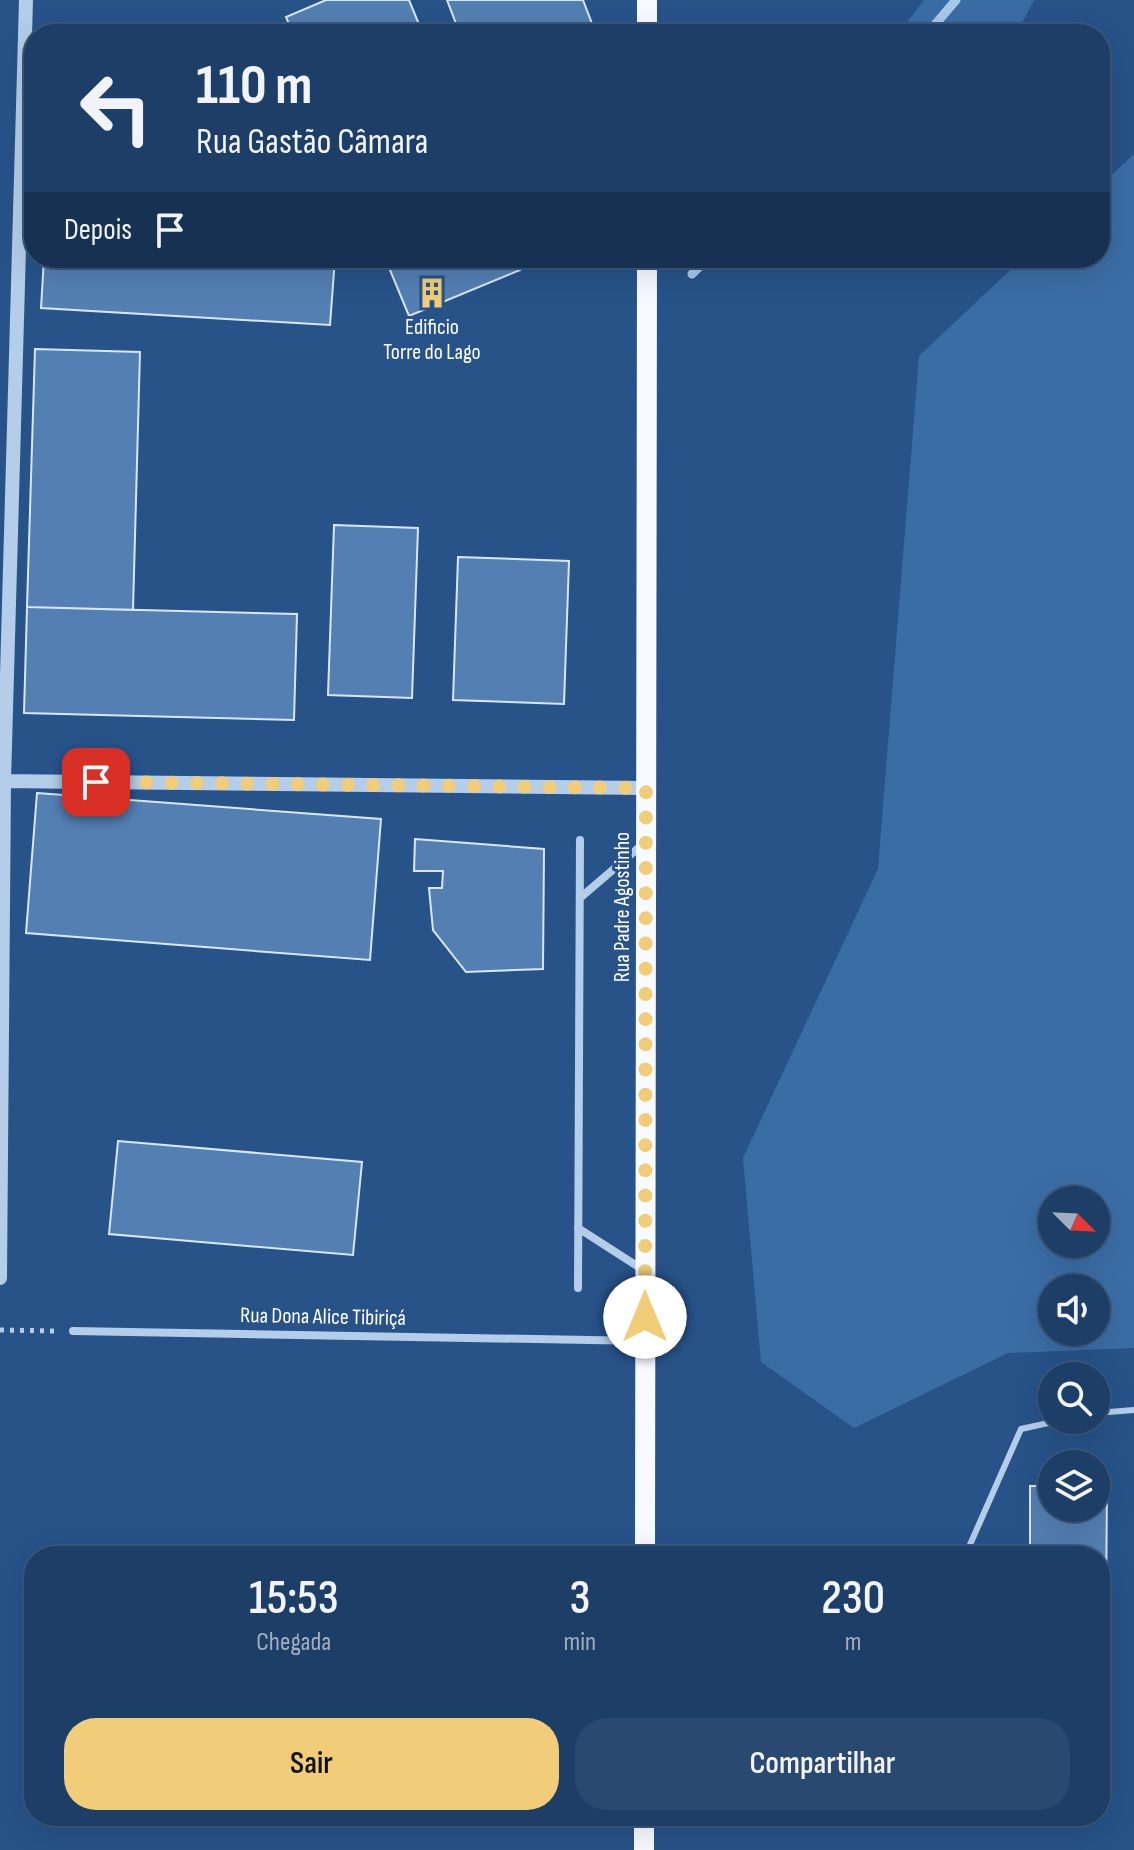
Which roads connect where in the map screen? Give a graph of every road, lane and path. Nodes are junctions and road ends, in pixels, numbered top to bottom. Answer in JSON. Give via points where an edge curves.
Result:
{"nodes":[{"id":1,"x":26,"y":0,"type":"edge"},
{"id":2,"x":647,"y":0,"type":"edge"},
{"id":3,"x":27,"y":24,"type":"edge"},
{"id":4,"x":647,"y":24,"type":"edge"},
{"id":5,"x":24,"y":231,"type":"edge"},
{"id":6,"x":647,"y":268,"type":"edge"},
{"id":7,"x":2,"y":781,"type":"edge"},
{"id":8,"x":646,"y":788,"type":"junction"},
{"id":9,"x":580,"y":840,"type":"dead end"},
{"id":10,"x":646,"y":842,"type":"junction"},
{"id":11,"x":580,"y":898,"type":"junction"},
{"id":12,"x":578,"y":1228,"type":"junction"},
{"id":13,"x":645,"y":1271,"type":"junction"},
{"id":14,"x":0,"y":1278,"type":"edge"},
{"id":15,"x":578,"y":1288,"type":"dead end"},
{"id":16,"x":0,"y":1330,"type":"edge"},
{"id":17,"x":73,"y":1331,"type":"joint"},
{"id":18,"x":645,"y":1341,"type":"junction"},
{"id":19,"x":1134,"y":1410,"type":"edge"},
{"id":20,"x":1110,"y":1412,"type":"edge"},
{"id":21,"x":1038,"y":1425,"type":"edge"},
{"id":22,"x":645,"y":1546,"type":"edge"},
{"id":23,"x":969,"y":1546,"type":"edge"},
{"id":24,"x":644,"y":1826,"type":"edge"},
{"id":25,"x":644,"y":1850,"type":"edge"}],
"edges":[{"from":1,"to":3,"type":"street"},
{"from":2,"to":4,"type":"main road"},
{"from":5,"to":7,"type":"street"},
{"from":6,"to":8,"type":"main road","name":"Rua Padre Agostinho"},
{"from":7,"to":8,"type":"street"},
{"from":7,"to":14,"type":"street"},
{"from":8,"to":10,"type":"main road","name":"Rua Padre Agostinho"},
{"from":9,"to":11,"type":"street"},
{"from":10,"to":11,"type":"street"},
{"from":10,"to":13,"type":"main road","name":"Rua Padre Agostinho"},
{"from":11,"to":12,"type":"street"},
{"from":12,"to":13,"type":"street"},
{"from":12,"to":15,"type":"street"},
{"from":13,"to":18,"type":"main road","name":"Rua Padre Agostinho"},
{"from":16,"to":17,"type":"path"},
{"from":17,"to":18,"type":"street","name":"Rua Dona Alice Tibiriçá"},
{"from":18,"to":22,"type":"main road","name":"Rua Padre Agostinho"},
{"from":19,"to":20,"type":"lane"},
{"from":21,"to":23,"type":"lane","via":[[1021,1429]]},
{"from":24,"to":25,"type":"main road"}]}
